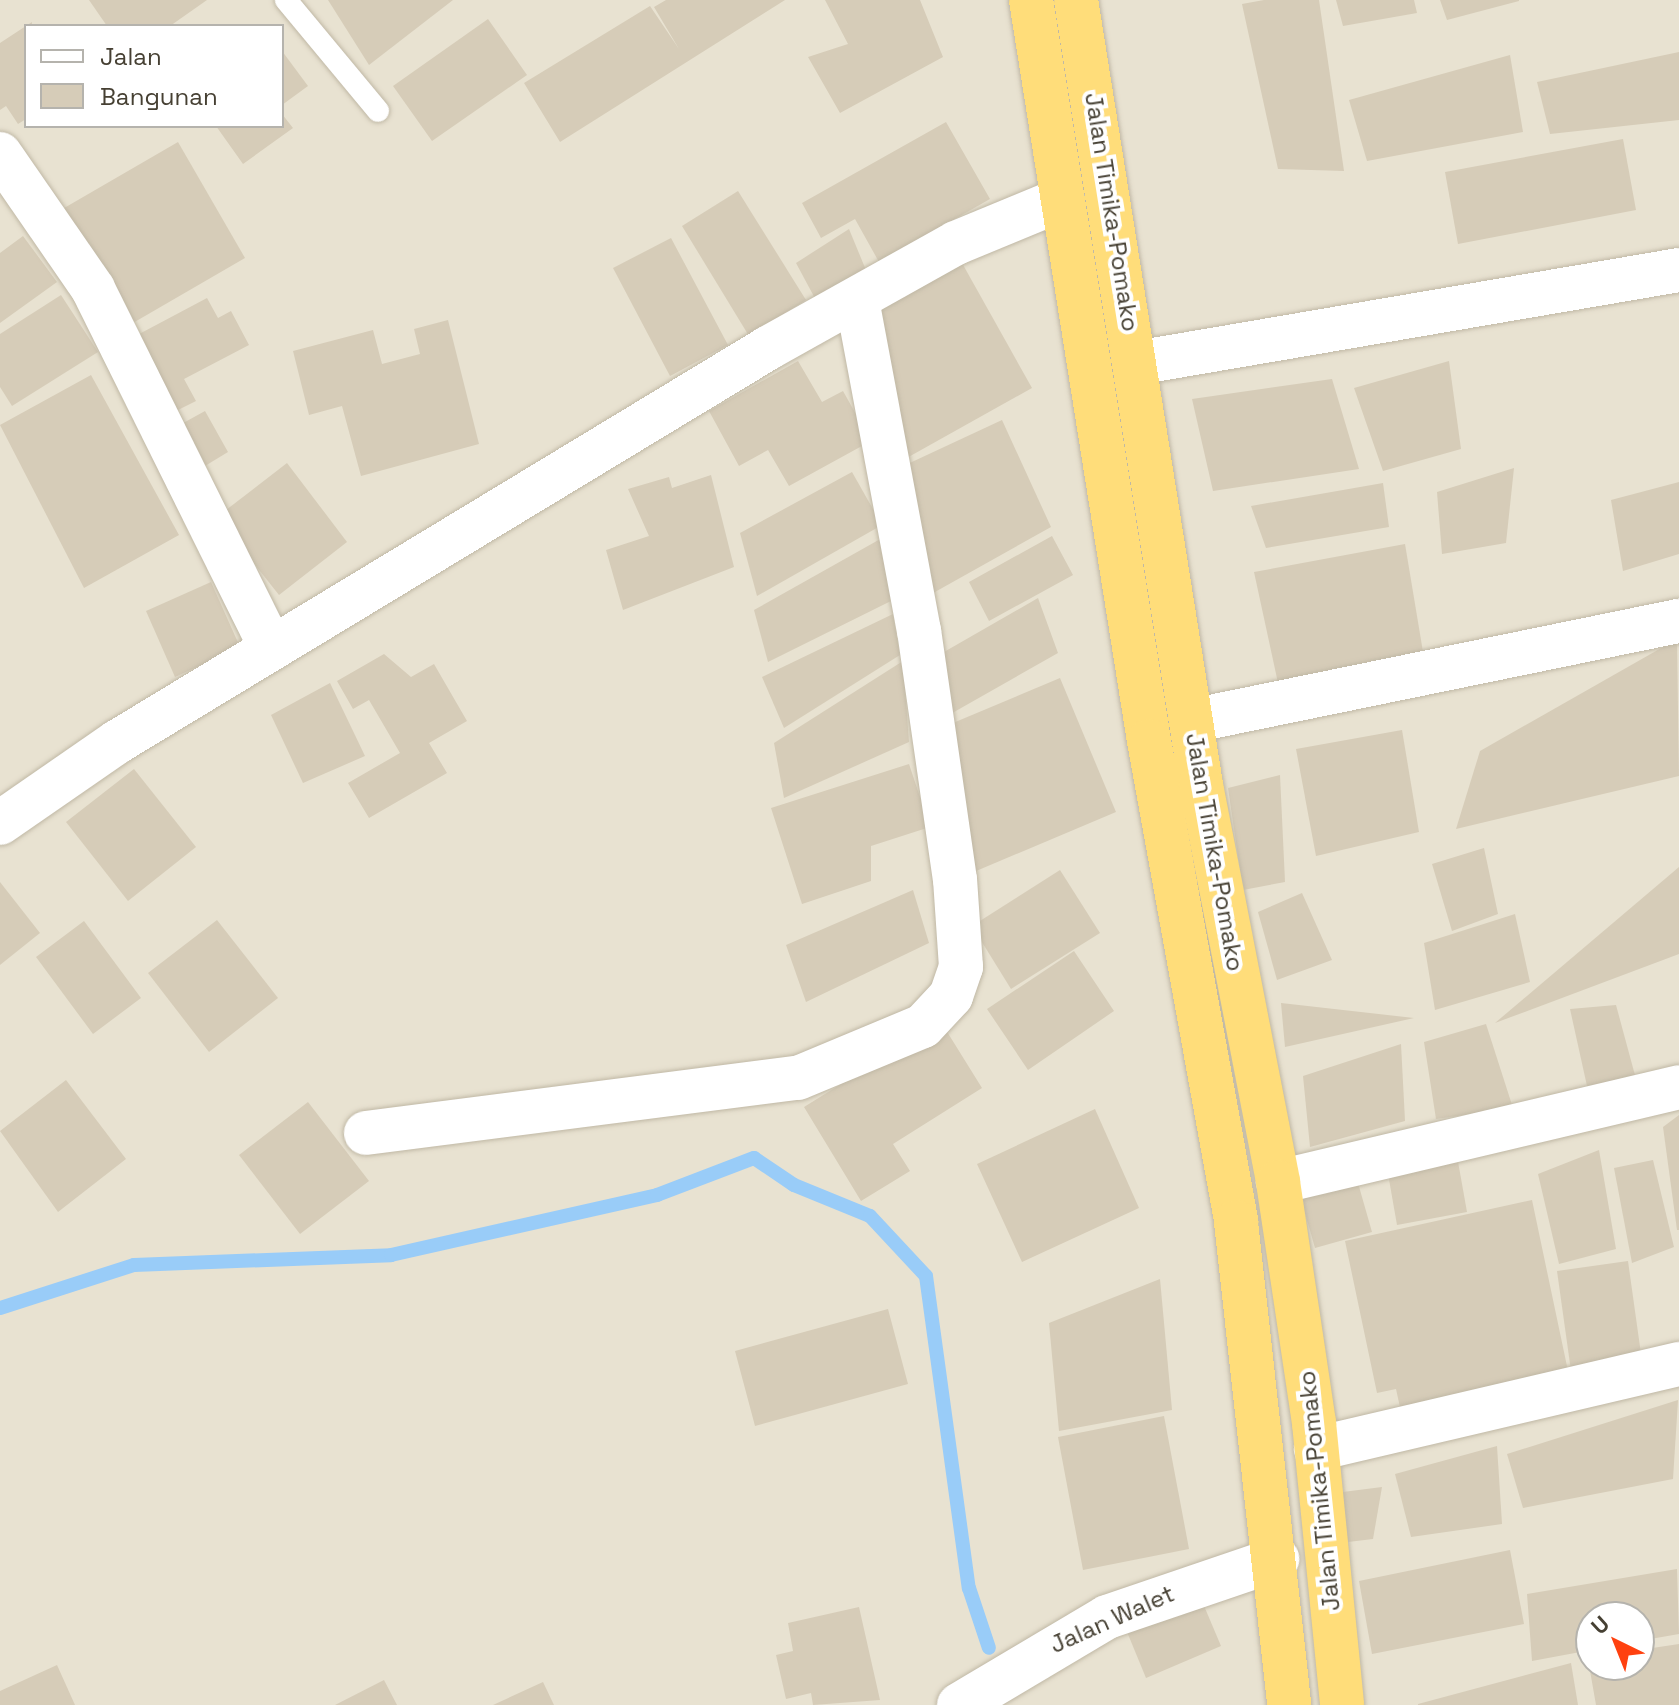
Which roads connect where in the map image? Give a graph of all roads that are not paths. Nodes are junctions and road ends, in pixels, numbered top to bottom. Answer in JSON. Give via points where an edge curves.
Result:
{"nodes":[{"id":1,"x":286,"y":0,"type":"edge"},
{"id":2,"x":1031,"y":0,"type":"edge"},
{"id":3,"x":1076,"y":0,"type":"edge"},
{"id":4,"x":378,"y":111,"type":"dead end"},
{"id":5,"x":0,"y":154,"type":"edge"},
{"id":6,"x":1062,"y":199,"type":"junction"},
{"id":7,"x":1679,"y":270,"type":"edge"},
{"id":8,"x":857,"y":301,"type":"junction"},
{"id":9,"x":1136,"y":363,"type":"junction"},
{"id":10,"x":1679,"y":621,"type":"edge"},
{"id":11,"x":271,"y":648,"type":"junction"},
{"id":12,"x":1191,"y":721,"type":"junction"},
{"id":13,"x":0,"y":823,"type":"edge"},
{"id":14,"x":1679,"y":1087,"type":"edge"},
{"id":15,"x":366,"y":1133,"type":"dead end"},
{"id":16,"x":1278,"y":1182,"type":"junction"},
{"id":17,"x":1679,"y":1364,"type":"edge"},
{"id":18,"x":1316,"y":1449,"type":"junction"},
{"id":19,"x":1277,"y":1559,"type":"junction"},
{"id":20,"x":959,"y":1705,"type":"edge"},
{"id":21,"x":1289,"y":1705,"type":"edge"},
{"id":22,"x":1342,"y":1705,"type":"edge"}],
"edges":[{"from":1,"to":4,"type":"lane"},
{"from":2,"to":6,"type":"highway","name":"Jalan Timika-Pomako"},
{"from":3,"to":9,"type":"highway","name":"Jalan Timika-Pomako"},
{"from":5,"to":11,"type":"street","via":[[93,289]]},
{"from":6,"to":8,"type":"street","via":[[956,243]]},
{"from":6,"to":19,"type":"highway","name":"Jalan Timika-Pomako","via":[[1236,1222]]},
{"from":7,"to":9,"type":"street"},
{"from":8,"to":11,"type":"street","via":[[506,502]]},
{"from":8,"to":15,"type":"street","via":[[919,631],[955,880],[961,967],[951,996],[923,1026],[798,1078]]},
{"from":9,"to":12,"type":"highway","name":"Jalan Timika-Pomako"},
{"from":10,"to":12,"type":"street"},
{"from":11,"to":13,"type":"street"},
{"from":12,"to":16,"type":"highway","name":"Jalan Timika-Pomako"},
{"from":14,"to":16,"type":"street"},
{"from":16,"to":18,"type":"highway","name":"Jalan Timika-Pomako"},
{"from":17,"to":18,"type":"street"},
{"from":18,"to":22,"type":"highway","name":"Jalan Timika-Pomako"},
{"from":19,"to":20,"type":"street","name":"Jalan Walet","via":[[1107,1617]]},
{"from":19,"to":21,"type":"highway","name":"Jalan Timika-Pomako"}]}
